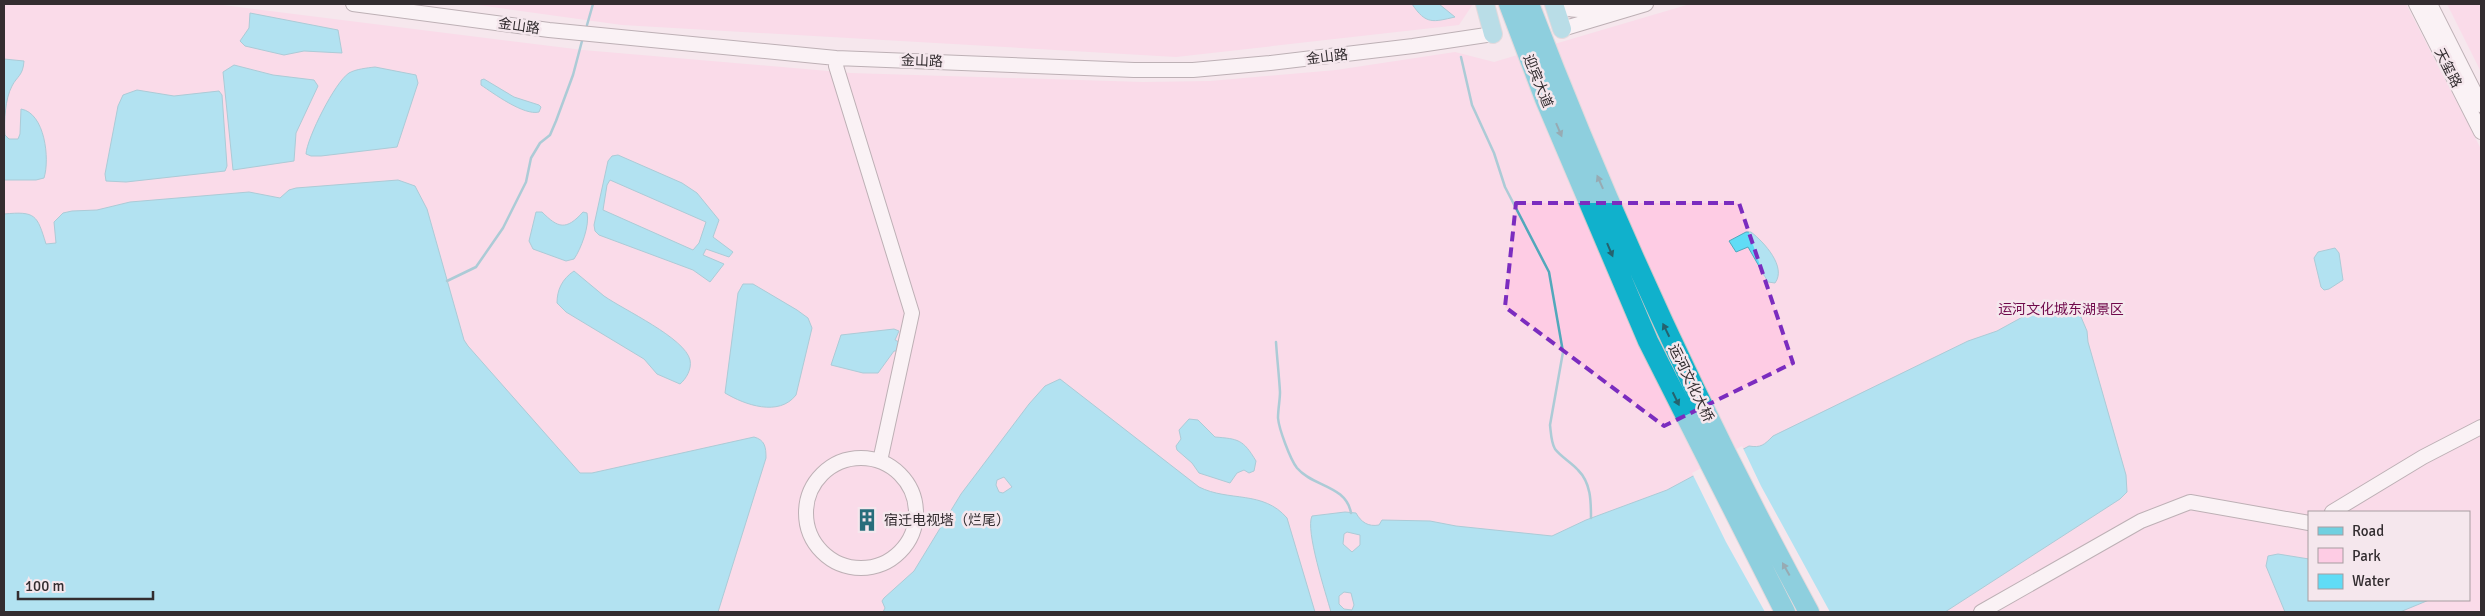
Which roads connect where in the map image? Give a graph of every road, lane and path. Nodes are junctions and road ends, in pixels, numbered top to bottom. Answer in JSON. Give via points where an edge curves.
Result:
{"nodes":[{"id":1,"x":352,"y":4,"type":"edge"},
{"id":2,"x":1485,"y":4,"type":"edge"},
{"id":3,"x":1501,"y":4,"type":"edge"},
{"id":4,"x":1509,"y":4,"type":"edge"},
{"id":5,"x":1529,"y":4,"type":"edge"},
{"id":6,"x":1535,"y":4,"type":"edge"},
{"id":7,"x":1554,"y":4,"type":"edge"},
{"id":8,"x":1616,"y":4,"type":"edge"},
{"id":9,"x":1646,"y":4,"type":"edge"},
{"id":10,"x":2416,"y":4,"type":"edge"},
{"id":11,"x":2430,"y":4,"type":"edge"},
{"id":12,"x":1562,"y":29,"type":"joint"},
{"id":13,"x":1493,"y":34,"type":"joint"},
{"id":14,"x":836,"y":58,"type":"junction"},
{"id":15,"x":1558,"y":81,"type":"junction"},
{"id":16,"x":1545,"y":99,"type":"junction"},
{"id":17,"x":2481,"y":105,"type":"edge"},
{"id":18,"x":2481,"y":132,"type":"edge"},
{"id":19,"x":1578,"y":153,"type":"junction"},
{"id":20,"x":2481,"y":426,"type":"edge"},
{"id":21,"x":880,"y":461,"type":"junction"},
{"id":22,"x":2334,"y":511,"type":"edge"},
{"id":23,"x":2308,"y":523,"type":"edge"},
{"id":24,"x":1785,"y":612,"type":"edge"},
{"id":25,"x":1809,"y":612,"type":"edge"},
{"id":26,"x":1981,"y":612,"type":"edge"}],
"edges":[{"from":1,"to":14,"type":"street","name":"金山路","via":[[549,30]]},
{"from":2,"to":13,"type":"main road"},
{"from":3,"to":16,"type":"highway"},
{"from":4,"to":16,"type":"highway","name":"迎宾大道"},
{"from":5,"to":15,"type":"highway","name":"迎宾大道"},
{"from":6,"to":15,"type":"highway"},
{"from":7,"to":8,"type":"street","via":[[1565,10],[1577,11]]},
{"from":7,"to":12,"type":"main road"},
{"from":9,"to":12,"type":"street"},
{"from":10,"to":18,"type":"street","name":"天玺路"},
{"from":11,"to":17,"type":"street","name":"天玺路"},
{"from":13,"to":14,"type":"street","name":"金山路","via":[[1193,70]]},
{"from":14,"to":21,"type":"street","via":[[912,313]]},
{"from":15,"to":19,"type":"highway","name":"迎宾大道"},
{"from":16,"to":19,"type":"highway","name":"迎宾大道","one_way":true},
{"from":19,"to":24,"type":"highway","name":"运河文化大桥","one_way":true,"via":[[1648,341]]},
{"from":25,"to":19,"type":"highway","name":"运河文化大桥","one_way":true,"via":[[1764,530]]},
{"from":20,"to":22,"type":"street"},
{"from":21,"to":21,"type":"street","via":[[845,460],[816,480],[808,496],[805,514],[808,532],[816,548],[829,560],[862,569],[887,562],[906,546],[914,530],[914,497],[895,469]]},
{"from":23,"to":26,"type":"street","via":[[2190,502],[2141,520]]}]}
